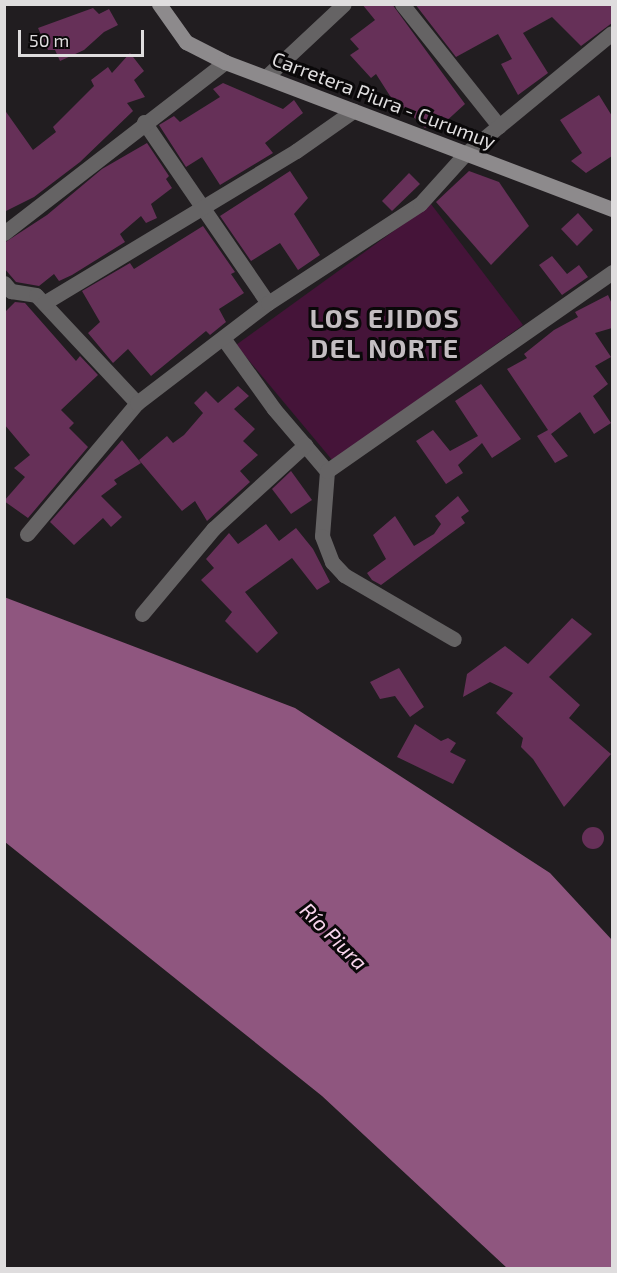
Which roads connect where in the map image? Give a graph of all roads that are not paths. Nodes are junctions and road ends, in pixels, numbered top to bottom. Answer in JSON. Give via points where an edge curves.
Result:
{"nodes":[{"id":1,"x":159,"y":4,"type":"edge"},
{"id":2,"x":344,"y":4,"type":"edge"},
{"id":3,"x":402,"y":4,"type":"edge"},
{"id":4,"x":612,"y":33,"type":"edge"},
{"id":5,"x":225,"y":62,"type":"junction"},
{"id":6,"x":267,"y":76,"type":"junction"},
{"id":7,"x":353,"y":111,"type":"junction"},
{"id":8,"x":144,"y":122,"type":"junction"},
{"id":9,"x":499,"y":126,"type":"junction"},
{"id":10,"x":465,"y":154,"type":"junction"},
{"id":11,"x":201,"y":207,"type":"junction"},
{"id":12,"x":612,"y":209,"type":"edge"},
{"id":13,"x":4,"y":233,"type":"edge"},
{"id":14,"x":612,"y":272,"type":"edge"},
{"id":15,"x":7,"y":291,"type":"edge"},
{"id":16,"x":44,"y":303,"type":"junction"},
{"id":17,"x":268,"y":303,"type":"junction"},
{"id":18,"x":222,"y":338,"type":"junction"},
{"id":19,"x":137,"y":403,"type":"junction"},
{"id":20,"x":305,"y":445,"type":"junction"},
{"id":21,"x":327,"y":471,"type":"junction"},
{"id":22,"x":27,"y":534,"type":"dead end"},
{"id":23,"x":142,"y":614,"type":"dead end"},
{"id":24,"x":454,"y":639,"type":"dead end"}],
"edges":[{"from":1,"to":5,"type":"main road","name":"Carretera Piura - Curumuy","via":[[186,42]]},
{"from":2,"to":6,"type":"street"},
{"from":3,"to":9,"type":"street"},
{"from":4,"to":9,"type":"street"},
{"from":5,"to":6,"type":"main road","name":"Carretera Piura - Curumuy"},
{"from":5,"to":8,"type":"street"},
{"from":6,"to":7,"type":"main road","name":"Carretera Piura - Curumuy"},
{"from":7,"to":10,"type":"main road","name":"Carretera Piura - Curumuy"},
{"from":7,"to":11,"type":"street","via":[[296,151]]},
{"from":8,"to":11,"type":"street"},
{"from":8,"to":13,"type":"street"},
{"from":9,"to":10,"type":"street"},
{"from":10,"to":12,"type":"main road","name":"Carretera Piura - Curumuy"},
{"from":10,"to":17,"type":"street","via":[[420,204]]},
{"from":11,"to":16,"type":"street"},
{"from":11,"to":17,"type":"street"},
{"from":14,"to":21,"type":"street"},
{"from":15,"to":16,"type":"street","via":[[36,295]]},
{"from":16,"to":19,"type":"street"},
{"from":17,"to":18,"type":"street"},
{"from":18,"to":19,"type":"street"},
{"from":18,"to":20,"type":"street"},
{"from":19,"to":22,"type":"street"},
{"from":20,"to":21,"type":"street"},
{"from":20,"to":23,"type":"street","via":[[213,529]]},
{"from":21,"to":24,"type":"street","via":[[322,536],[332,562],[344,575]]}]}
